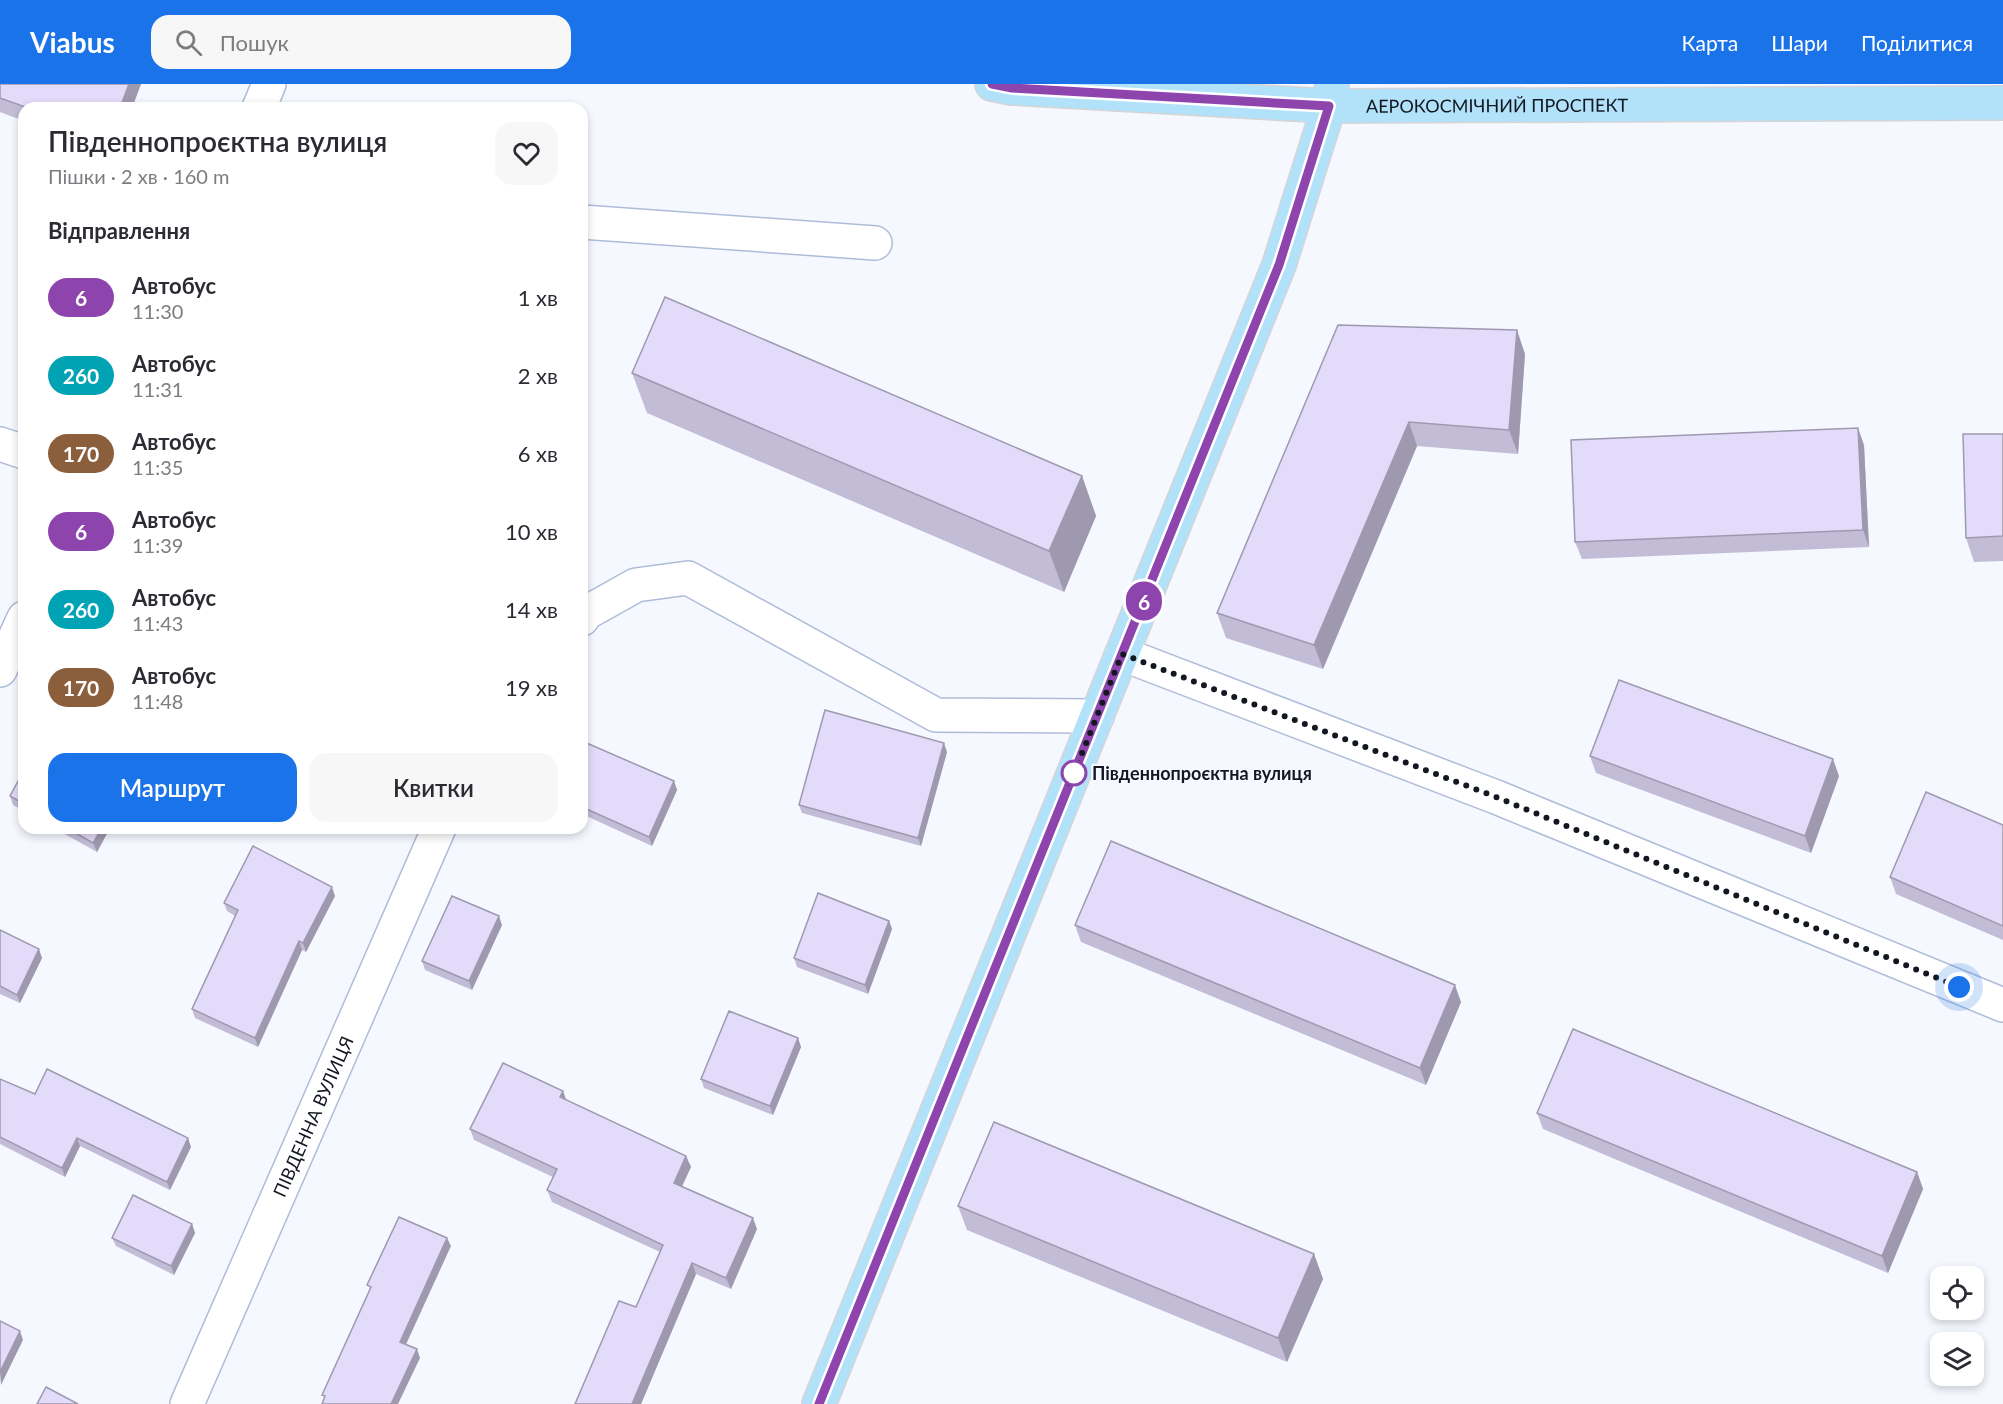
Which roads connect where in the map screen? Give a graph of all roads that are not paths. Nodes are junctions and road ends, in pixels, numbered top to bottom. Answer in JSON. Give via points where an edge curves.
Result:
{"nodes":[{"id":1,"x":992,"y":84,"type":"edge"},
{"id":2,"x":1330,"y":95,"type":"edge"},
{"id":3,"x":2003,"y":103,"type":"edge"},
{"id":4,"x":588,"y":222,"type":"edge"},
{"id":5,"x":875,"y":243,"type":"dead end"},
{"id":6,"x":0,"y":444,"type":"edge"},
{"id":7,"x":18,"y":450,"type":"edge"},
{"id":8,"x":588,"y":612,"type":"edge"},
{"id":9,"x":18,"y":631,"type":"edge"},
{"id":10,"x":1122,"y":654,"type":"junction"},
{"id":11,"x":0,"y":670,"type":"edge"},
{"id":12,"x":1097,"y":716,"type":"junction"},
{"id":13,"x":436,"y":834,"type":"edge"},
{"id":14,"x":2003,"y":1005,"type":"edge"},
{"id":15,"x":187,"y":1404,"type":"edge"},
{"id":16,"x":819,"y":1404,"type":"edge"}],
"edges":[{"from":1,"to":2,"type":"main road","name":"АЕРОКОСМІЧНИЙ ПРОСПЕКТ","via":[[1012,88]]},
{"from":2,"to":3,"type":"main road","name":"АЕРОКОСМІЧНИЙ ПРОСПЕКТ"},
{"from":2,"to":10,"type":"main road","via":[[1279,265]]},
{"from":4,"to":5,"type":"street"},
{"from":6,"to":7,"type":"street"},
{"from":8,"to":12,"type":"street","via":[[636,585],[688,578],[936,715]]},
{"from":9,"to":11,"type":"street"},
{"from":10,"to":12,"type":"main road"},
{"from":10,"to":14,"type":"street","via":[[1496,797]]},
{"from":12,"to":16,"type":"main road"},
{"from":13,"to":15,"type":"street","name":"ПІВДЕННА ВУЛИЦЯ"}]}
